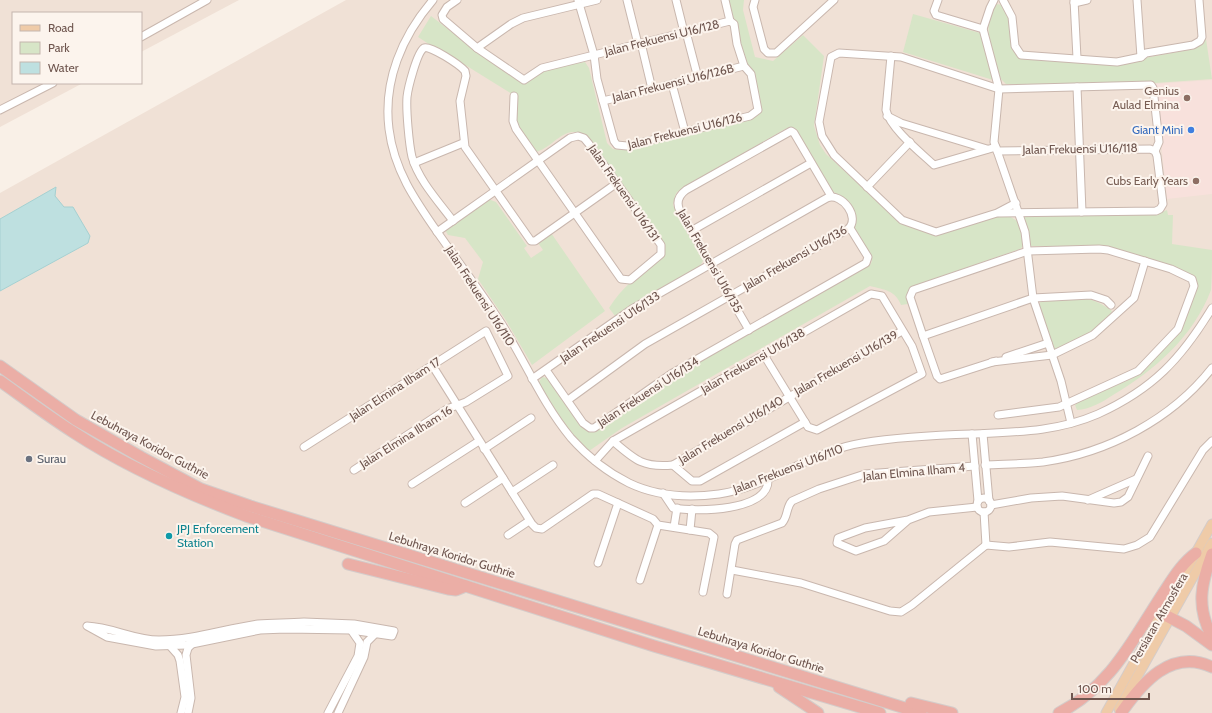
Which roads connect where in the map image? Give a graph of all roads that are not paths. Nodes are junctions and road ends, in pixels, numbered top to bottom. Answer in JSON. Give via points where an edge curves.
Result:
{"nodes":[{"id":1,"x":205,"y":0,"type":"edge"},
{"id":2,"x":433,"y":0,"type":"edge"},
{"id":3,"x":457,"y":0,"type":"edge"},
{"id":4,"x":597,"y":0,"type":"edge"},
{"id":5,"x":627,"y":0,"type":"edge"},
{"id":6,"x":676,"y":0,"type":"edge"},
{"id":7,"x":725,"y":0,"type":"edge"},
{"id":8,"x":755,"y":0,"type":"edge"},
{"id":9,"x":834,"y":0,"type":"edge"},
{"id":10,"x":938,"y":0,"type":"edge"},
{"id":11,"x":994,"y":0,"type":"edge"},
{"id":12,"x":1003,"y":0,"type":"edge"},
{"id":13,"x":1087,"y":0,"type":"edge"},
{"id":14,"x":1137,"y":0,"type":"edge"},
{"id":15,"x":1199,"y":0,"type":"edge"},
{"id":16,"x":1074,"y":1,"type":"edge"},
{"id":17,"x":579,"y":2,"type":"edge"},
{"id":18,"x":730,"y":21,"type":"junction"},
{"id":19,"x":983,"y":29,"type":"junction"},
{"id":20,"x":685,"y":32,"type":"junction"},
{"id":21,"x":142,"y":36,"type":"edge"},
{"id":22,"x":639,"y":44,"type":"junction"},
{"id":23,"x":477,"y":48,"type":"junction"},
{"id":24,"x":594,"y":55,"type":"junction"},
{"id":25,"x":891,"y":56,"type":"junction"},
{"id":26,"x":1141,"y":57,"type":"junction"},
{"id":27,"x":1077,"y":58,"type":"junction"},
{"id":28,"x":744,"y":66,"type":"junction"},
{"id":29,"x":698,"y":78,"type":"junction"},
{"id":30,"x":51,"y":84,"type":"edge"},
{"id":31,"x":672,"y":84,"type":"junction"},
{"id":32,"x":1077,"y":87,"type":"junction"},
{"id":33,"x":652,"y":89,"type":"junction"},
{"id":34,"x":999,"y":89,"type":"junction"},
{"id":35,"x":514,"y":96,"type":"dead end"},
{"id":36,"x":603,"y":101,"type":"junction"},
{"id":37,"x":0,"y":110,"type":"edge"},
{"id":38,"x":887,"y":116,"type":"junction"},
{"id":39,"x":685,"y":132,"type":"junction"},
{"id":40,"x":910,"y":142,"type":"junction"},
{"id":41,"x":463,"y":143,"type":"junction"},
{"id":42,"x":987,"y":149,"type":"junction"},
{"id":43,"x":996,"y":149,"type":"junction"},
{"id":44,"x":1080,"y":149,"type":"junction"},
{"id":45,"x":1155,"y":151,"type":"junction"},
{"id":46,"x":538,"y":161,"type":"junction"},
{"id":47,"x":414,"y":163,"type":"junction"},
{"id":48,"x":811,"y":163,"type":"junction"},
{"id":49,"x":617,"y":183,"type":"junction"},
{"id":50,"x":868,"y":187,"type":"junction"},
{"id":51,"x":495,"y":192,"type":"junction"},
{"id":52,"x":831,"y":196,"type":"junction"},
{"id":53,"x":1016,"y":203,"type":"junction"},
{"id":54,"x":1082,"y":212,"type":"junction"},
{"id":55,"x":574,"y":213,"type":"junction"},
{"id":56,"x":997,"y":213,"type":"junction"},
{"id":57,"x":1020,"y":213,"type":"junction"},
{"id":58,"x":453,"y":221,"type":"junction"},
{"id":59,"x":850,"y":228,"type":"junction"},
{"id":60,"x":691,"y":230,"type":"junction"},
{"id":61,"x":437,"y":232,"type":"junction"},
{"id":62,"x":1028,"y":251,"type":"junction"},
{"id":63,"x":1145,"y":261,"type":"junction"},
{"id":64,"x":710,"y":264,"type":"junction"},
{"id":65,"x":729,"y":296,"type":"junction"},
{"id":66,"x":1033,"y":298,"type":"junction"},
{"id":67,"x":1111,"y":305,"type":"dead end"},
{"id":68,"x":1212,"y":308,"type":"edge"},
{"id":69,"x":749,"y":330,"type":"junction"},
{"id":70,"x":902,"y":331,"type":"junction"},
{"id":71,"x":923,"y":336,"type":"junction"},
{"id":72,"x":1048,"y":343,"type":"junction"},
{"id":73,"x":764,"y":355,"type":"junction"},
{"id":74,"x":1052,"y":355,"type":"junction"},
{"id":75,"x":992,"y":362,"type":"junction"},
{"id":76,"x":432,"y":365,"type":"junction"},
{"id":77,"x":0,"y":366,"type":"edge"},
{"id":78,"x":1212,"y":368,"type":"edge"},
{"id":79,"x":546,"y":370,"type":"junction"},
{"id":80,"x":508,"y":376,"type":"joint"},
{"id":81,"x":532,"y":379,"type":"junction"},
{"id":82,"x":0,"y":381,"type":"edge"},
{"id":83,"x":789,"y":396,"type":"junction"},
{"id":84,"x":568,"y":400,"type":"junction"},
{"id":85,"x":1067,"y":404,"type":"junction"},
{"id":86,"x":458,"y":405,"type":"junction"},
{"id":87,"x":998,"y":414,"type":"dead end"},
{"id":88,"x":531,"y":418,"type":"dead end"},
{"id":89,"x":805,"y":422,"type":"junction"},
{"id":90,"x":1074,"y":423,"type":"junction"},
{"id":91,"x":972,"y":434,"type":"junction"},
{"id":92,"x":983,"y":434,"type":"junction"},
{"id":93,"x":480,"y":441,"type":"junction"},
{"id":94,"x":613,"y":441,"type":"junction"},
{"id":95,"x":1212,"y":441,"type":"edge"},
{"id":96,"x":304,"y":447,"type":"dead end"},
{"id":97,"x":484,"y":449,"type":"junction"},
{"id":98,"x":1148,"y":456,"type":"dead end"},
{"id":99,"x":595,"y":461,"type":"junction"},
{"id":100,"x":673,"y":464,"type":"junction"},
{"id":101,"x":553,"y":465,"type":"dead end"},
{"id":102,"x":986,"y":465,"type":"junction"},
{"id":103,"x":975,"y":466,"type":"junction"},
{"id":104,"x":354,"y":470,"type":"dead end"},
{"id":105,"x":503,"y":478,"type":"junction"},
{"id":106,"x":768,"y":478,"type":"junction"},
{"id":107,"x":1136,"y":479,"type":"junction"},
{"id":108,"x":412,"y":484,"type":"dead end"},
{"id":109,"x":512,"y":492,"type":"junction"},
{"id":110,"x":663,"y":493,"type":"junction"},
{"id":111,"x":1088,"y":500,"type":"junction"},
{"id":112,"x":465,"y":503,"type":"dead end"},
{"id":113,"x":618,"y":503,"type":"junction"},
{"id":114,"x":990,"y":503,"type":"junction"},
{"id":115,"x":978,"y":504,"type":"junction"},
{"id":116,"x":677,"y":508,"type":"junction"},
{"id":117,"x":692,"y":509,"type":"junction"},
{"id":118,"x":984,"y":512,"type":"junction"},
{"id":119,"x":908,"y":520,"type":"junction"},
{"id":120,"x":530,"y":521,"type":"junction"},
{"id":121,"x":1212,"y":524,"type":"edge"},
{"id":122,"x":658,"y":525,"type":"junction"},
{"id":123,"x":674,"y":528,"type":"junction"},
{"id":124,"x":690,"y":530,"type":"junction"},
{"id":125,"x":508,"y":534,"type":"dead end"},
{"id":126,"x":1212,"y":543,"type":"edge"},
{"id":127,"x":986,"y":545,"type":"junction"},
{"id":128,"x":1196,"y":553,"type":"junction"},
{"id":129,"x":1212,"y":554,"type":"edge"},
{"id":130,"x":598,"y":562,"type":"dead end"},
{"id":131,"x":348,"y":564,"type":"dead end"},
{"id":132,"x":732,"y":570,"type":"junction"},
{"id":133,"x":640,"y":580,"type":"dead end"},
{"id":134,"x":466,"y":586,"type":"junction"},
{"id":135,"x":703,"y":592,"type":"dead end"},
{"id":136,"x":727,"y":594,"type":"dead end"},
{"id":137,"x":1166,"y":615,"type":"junction"},
{"id":138,"x":352,"y":630,"type":"junction"},
{"id":139,"x":376,"y":633,"type":"junction"},
{"id":140,"x":1212,"y":637,"type":"edge"},
{"id":141,"x":192,"y":644,"type":"junction"},
{"id":142,"x":1212,"y":645,"type":"edge"},
{"id":143,"x":170,"y":646,"type":"junction"},
{"id":144,"x":1212,"y":667,"type":"edge"},
{"id":145,"x":766,"y":679,"type":"junction"},
{"id":146,"x":814,"y":680,"type":"junction"},
{"id":147,"x":338,"y":694,"type":"junction"},
{"id":148,"x":346,"y":697,"type":"junction"},
{"id":149,"x":181,"y":713,"type":"edge"},
{"id":150,"x":188,"y":713,"type":"edge"},
{"id":151,"x":328,"y":713,"type":"edge"},
{"id":152,"x":338,"y":713,"type":"edge"},
{"id":153,"x":818,"y":713,"type":"edge"},
{"id":154,"x":880,"y":713,"type":"edge"},
{"id":155,"x":921,"y":713,"type":"edge"},
{"id":156,"x":952,"y":713,"type":"edge"},
{"id":157,"x":1059,"y":713,"type":"edge"},
{"id":158,"x":1106,"y":713,"type":"edge"},
{"id":159,"x":1117,"y":713,"type":"edge"},
{"id":160,"x":1121,"y":713,"type":"edge"}],
"edges":[{"from":1,"to":21,"type":"street"},
{"from":2,"to":61,"type":"street","name":"Jalan Frekuensi U16/110","via":[[414,24],[400,52],[390,88],[388,108],[389,130],[397,165]]},
{"from":3,"to":23,"type":"street","via":[[447,7],[442,15],[445,23]]},
{"from":4,"to":17,"type":"street"},
{"from":5,"to":22,"type":"street"},
{"from":6,"to":20,"type":"street"},
{"from":7,"to":18,"type":"street","name":"Jalan Frekuensi U16/128"},
{"from":8,"to":9,"type":"street","via":[[753,7],[764,48],[768,53],[776,53]]},
{"from":10,"to":19,"type":"street","via":[[934,11],[937,16]]},
{"from":11,"to":19,"type":"street"},
{"from":12,"to":27,"type":"street","via":[[1012,17],[1018,53],[1024,56]]},
{"from":13,"to":16,"type":"street"},
{"from":14,"to":26,"type":"street"},
{"from":15,"to":26,"type":"street","via":[[1202,33],[1200,41],[1193,45],[1146,53]]},
{"from":16,"to":27,"type":"street"},
{"from":17,"to":23,"type":"street","via":[[522,18]]},
{"from":17,"to":24,"type":"street","name":"Jalan Frekuensi U16/126"},
{"from":18,"to":20,"type":"street","name":"Jalan Frekuensi U16/128"},
{"from":18,"to":28,"type":"street","name":"Jalan Frekuensi U16/128","via":[[734,24]]},
{"from":19,"to":34,"type":"street"},
{"from":20,"to":22,"type":"street","name":"Jalan Frekuensi U16/128"},
{"from":20,"to":29,"type":"street"},
{"from":22,"to":24,"type":"street","name":"Jalan Frekuensi U16/128"},
{"from":22,"to":33,"type":"street"},
{"from":23,"to":24,"type":"street","name":"Jalan Frekuensi U16/128","via":[[523,80],[542,68]]},
{"from":24,"to":36,"type":"street","name":"Jalan Frekuensi U16/126"},
{"from":25,"to":34,"type":"street"},
{"from":25,"to":38,"type":"street"},
{"from":25,"to":50,"type":"street","via":[[838,53],[829,60],[819,122],[820,131],[830,150]]},
{"from":26,"to":27,"type":"street","via":[[1117,62]]},
{"from":28,"to":29,"type":"street","name":"Jalan Frekuensi U16/126B"},
{"from":28,"to":39,"type":"street","name":"Jalan Frekuensi U16/126","via":[[751,74],[758,107],[756,112],[750,116]]},
{"from":29,"to":31,"type":"street","name":"Jalan Frekuensi U16/126B"},
{"from":30,"to":37,"type":"street"},
{"from":31,"to":33,"type":"street","name":"Jalan Frekuensi U16/126B"},
{"from":31,"to":39,"type":"street"},
{"from":32,"to":34,"type":"street"},
{"from":32,"to":44,"type":"street"},
{"from":32,"to":45,"type":"street","via":[[1152,86],[1159,142]]},
{"from":33,"to":36,"type":"street","name":"Jalan Frekuensi U16/126B"},
{"from":34,"to":43,"type":"street","via":[[994,136]]},
{"from":35,"to":46,"type":"street","via":[[514,126]]},
{"from":36,"to":39,"type":"street","name":"Jalan Frekuensi U16/126","via":[[614,141],[619,146]]},
{"from":38,"to":40,"type":"street"},
{"from":38,"to":42,"type":"street","via":[[901,123]]},
{"from":40,"to":42,"type":"street","name":"Jalan Frekuensi U16/118","via":[[934,165]]},
{"from":40,"to":50,"type":"street"},
{"from":41,"to":47,"type":"street"},
{"from":41,"to":47,"type":"street","via":[[460,101],[465,71],[443,55],[428,47],[425,48],[419,53],[407,96]]},
{"from":41,"to":51,"type":"street"},
{"from":42,"to":43,"type":"street","name":"Jalan Frekuensi U16/118"},
{"from":43,"to":44,"type":"street","name":"Jalan Frekuensi U16/118"},
{"from":43,"to":53,"type":"street"},
{"from":44,"to":45,"type":"street","name":"Jalan Frekuensi U16/118","via":[[1145,148]]},
{"from":44,"to":54,"type":"street"},
{"from":45,"to":54,"type":"street","name":"Jalan Frekuensi U16/118","via":[[1163,204],[1160,209]]},
{"from":46,"to":49,"type":"street","name":"Jalan Frekuensi U16/131","via":[[570,138],[578,136],[586,140]]},
{"from":46,"to":51,"type":"street","name":"Jalan Frekuensi U16/131"},
{"from":46,"to":55,"type":"street","name":"Jalan Frekuensi U16/131"},
{"from":47,"to":58,"type":"street"},
{"from":48,"to":52,"type":"street"},
{"from":48,"to":60,"type":"street"},
{"from":48,"to":60,"type":"street","name":"Jalan Frekuensi U16/135","via":[[794,133],[789,132],[682,192],[678,208]]},
{"from":49,"to":55,"type":"street"},
{"from":49,"to":55,"type":"street","name":"Jalan Frekuensi U16/131","via":[[662,249],[659,257],[630,280],[621,279]]},
{"from":50,"to":56,"type":"street","via":[[902,220],[932,231],[940,231]]},
{"from":51,"to":55,"type":"street","via":[[532,242]]},
{"from":51,"to":58,"type":"street","name":"Jalan Frekuensi U16/131"},
{"from":52,"to":59,"type":"street","name":"Jalan Frekuensi U16/136","via":[[842,200],[852,216]]},
{"from":52,"to":64,"type":"street"},
{"from":53,"to":56,"type":"street"},
{"from":53,"to":57,"type":"street"},
{"from":54,"to":57,"type":"street","name":"Jalan Frekuensi U16/118"},
{"from":56,"to":57,"type":"street","name":"Jalan Frekuensi U16/118"},
{"from":57,"to":62,"type":"street"},
{"from":58,"to":61,"type":"street","name":"Jalan Frekuensi U16/131"},
{"from":59,"to":65,"type":"street","name":"Jalan Frekuensi U16/136"},
{"from":59,"to":69,"type":"street","via":[[868,257],[866,263]]},
{"from":60,"to":64,"type":"street","name":"Jalan Frekuensi U16/135"},
{"from":61,"to":81,"type":"street","name":"Jalan Frekuensi U16/110","via":[[501,324]]},
{"from":62,"to":63,"type":"street","via":[[1099,249]]},
{"from":62,"to":66,"type":"street"},
{"from":62,"to":71,"type":"street","via":[[912,290],[910,297]]},
{"from":63,"to":74,"type":"street","via":[[1134,298],[1130,303],[1092,335]]},
{"from":63,"to":85,"type":"street","via":[[1171,269],[1190,277],[1193,281],[1194,286],[1181,325],[1138,371]]},
{"from":64,"to":65,"type":"street","name":"Jalan Frekuensi U16/135"},
{"from":64,"to":79,"type":"street","name":"Jalan Frekuensi U16/133","via":[[619,317]]},
{"from":65,"to":69,"type":"street","name":"Jalan Frekuensi U16/135"},
{"from":65,"to":84,"type":"street","name":"Jalan Frekuensi U16/136","via":[[645,344]]},
{"from":66,"to":67,"type":"street","via":[[1091,295],[1106,300]]},
{"from":66,"to":71,"type":"street"},
{"from":66,"to":72,"type":"street"},
{"from":68,"to":90,"type":"street","name":"Jalan Frekuensi U16/110","via":[[1179,357],[1161,375],[1126,399]]},
{"from":69,"to":84,"type":"street","name":"Jalan Frekuensi U16/134","via":[[667,377],[594,428],[583,423]]},
{"from":70,"to":73,"type":"street","name":"Jalan Frekuensi U16/138","via":[[882,296],[871,294]]},
{"from":70,"to":83,"type":"street","name":"Jalan Frekuensi U16/139"},
{"from":70,"to":89,"type":"street","name":"Jalan Frekuensi U16/138","via":[[912,346],[922,374],[817,430],[808,427]]},
{"from":71,"to":75,"type":"street","via":[[937,376],[942,379]]},
{"from":72,"to":74,"type":"street"},
{"from":72,"to":75,"type":"street"},
{"from":73,"to":83,"type":"street"},
{"from":73,"to":94,"type":"street","name":"Jalan Frekuensi U16/138"},
{"from":74,"to":75,"type":"street"},
{"from":74,"to":85,"type":"street"},
{"from":76,"to":80,"type":"street","name":"Jalan Elmina Ilham 17","via":[[486,331]]},
{"from":76,"to":86,"type":"street"},
{"from":76,"to":96,"type":"street","name":"Jalan Elmina Ilham 17"},
{"from":77,"to":146,"type":"highway","name":"Lebuhraya Koridor Guthrie","via":[[76,420],[201,489]]},
{"from":78,"to":102,"type":"street","via":[[1196,388],[1140,431],[1098,449],[1044,462]]},
{"from":79,"to":81,"type":"street","name":"Jalan Frekuensi U16/133"},
{"from":79,"to":84,"type":"street","name":"Jalan Frekuensi U16/134"},
{"from":80,"to":86,"type":"street","name":"Jalan Elmina Ilham 16"},
{"from":81,"to":99,"type":"street","name":"Jalan Frekuensi U16/110","via":[[560,424]]},
{"from":82,"to":134,"type":"highway","name":"Lebuhraya Koridor Guthrie","via":[[74,432],[136,467],[201,499]]},
{"from":83,"to":89,"type":"street"},
{"from":83,"to":100,"type":"street","name":"Jalan Frekuensi U16/140"},
{"from":85,"to":87,"type":"street"},
{"from":85,"to":90,"type":"street"},
{"from":86,"to":93,"type":"street"},
{"from":86,"to":104,"type":"street","name":"Jalan Elmina Ilham 16","via":[[447,409]]},
{"from":88,"to":97,"type":"street"},
{"from":89,"to":100,"type":"street","via":[[700,481],[692,481]]},
{"from":90,"to":92,"type":"street","name":"Jalan Frekuensi U16/110","via":[[1034,432]]},
{"from":91,"to":92,"type":"street","name":"Jalan Frekuensi U16/110"},
{"from":91,"to":103,"type":"street"},
{"from":91,"to":106,"type":"street","name":"Jalan Frekuensi U16/110","via":[[847,446],[823,453]]},
{"from":92,"to":102,"type":"street"},
{"from":93,"to":97,"type":"street"},
{"from":93,"to":108,"type":"street"},
{"from":94,"to":99,"type":"street","name":"Jalan Frekuensi U16/138"},
{"from":94,"to":100,"type":"street","via":[[637,460],[655,466]]},
{"from":95,"to":127,"type":"street","via":[[1203,450],[1150,537],[1137,545],[1124,549],[1050,542],[1009,547]]},
{"from":97,"to":105,"type":"street"},
{"from":98,"to":107,"type":"street"},
{"from":99,"to":110,"type":"street","name":"Jalan Frekuensi U16/110","via":[[628,482]]},
{"from":101,"to":109,"type":"street"},
{"from":102,"to":114,"type":"street"},
{"from":103,"to":115,"type":"street"},
{"from":103,"to":132,"type":"street","name":"Jalan Elmina Ilham 4","via":[[866,474],[819,489],[792,501],[782,523],[737,540]]},
{"from":105,"to":109,"type":"street"},
{"from":105,"to":112,"type":"street"},
{"from":106,"to":110,"type":"street","name":"Jalan Frekuensi U16/110","via":[[743,489],[721,494],[688,496]]},
{"from":106,"to":117,"type":"street","via":[[767,488],[757,499],[719,509]]},
{"from":107,"to":111,"type":"street"},
{"from":107,"to":111,"type":"street","via":[[1128,497],[1121,502],[1114,504]]},
{"from":109,"to":120,"type":"street"},
{"from":110,"to":116,"type":"street","via":[[671,506]]},
{"from":111,"to":114,"type":"street","via":[[1062,496]]},
{"from":113,"to":120,"type":"street","via":[[593,494],[542,529],[536,528]]},
{"from":113,"to":122,"type":"street","via":[[653,519]]},
{"from":113,"to":130,"type":"street"},
{"from":114,"to":115,"type":"street","via":[[984,498]]},
{"from":114,"to":118,"type":"street","via":[[990,509]]},
{"from":115,"to":118,"type":"street","via":[[980,511]]},
{"from":115,"to":119,"type":"street","via":[[929,512]]},
{"from":116,"to":117,"type":"street"},
{"from":116,"to":123,"type":"street"},
{"from":117,"to":124,"type":"street"},
{"from":118,"to":127,"type":"street"},
{"from":119,"to":119,"type":"street","via":[[884,541],[856,551],[837,543],[838,538],[865,528]]},
{"from":120,"to":125,"type":"street"},
{"from":121,"to":128,"type":"main road","name":"Persiaran Atmosfera"},
{"from":122,"to":123,"type":"street"},
{"from":122,"to":133,"type":"street"},
{"from":123,"to":124,"type":"street"},
{"from":124,"to":135,"type":"street","via":[[709,533],[714,537]]},
{"from":126,"to":137,"type":"main road","name":"Persiaran Atmosfera"},
{"from":127,"to":132,"type":"street","via":[[901,612],[890,611],[801,583]]},
{"from":128,"to":137,"type":"main road","name":"Persiaran Atmosfera"},
{"from":128,"to":157,"type":"highway","via":[[1180,567],[1112,670],[1088,696]]},
{"from":129,"to":140,"type":"highway","via":[[1203,580],[1201,602],[1205,623]]},
{"from":131,"to":134,"type":"highway","via":[[448,589],[456,590]]},
{"from":132,"to":136,"type":"street","name":"Jalan Elmina Ilham 4"},
{"from":134,"to":145,"type":"highway","name":"Lebuhraya Koridor Guthrie"},
{"from":137,"to":142,"type":"highway"},
{"from":137,"to":158,"type":"main road","name":"Persiaran Atmosfera"},
{"from":137,"to":159,"type":"main road","name":"Persiaran Atmosfera"},
{"from":138,"to":139,"type":"street"},
{"from":138,"to":141,"type":"street","via":[[260,630]]},
{"from":138,"to":147,"type":"street","via":[[358,637],[360,649]]},
{"from":139,"to":143,"type":"street","via":[[392,636],[394,631],[354,624],[258,624],[182,640],[156,640],[87,626],[106,636],[137,644]]},
{"from":139,"to":148,"type":"street","via":[[368,642]]},
{"from":141,"to":143,"type":"street"},
{"from":141,"to":150,"type":"street","via":[[186,654],[191,698]]},
{"from":143,"to":149,"type":"street","via":[[180,661],[185,697]]},
{"from":144,"to":160,"type":"highway","via":[[1206,664],[1176,664],[1158,671],[1143,684]]},
{"from":145,"to":153,"type":"highway"},
{"from":145,"to":154,"type":"highway","name":"Lebuhraya Koridor Guthrie"},
{"from":146,"to":155,"type":"highway","name":"Lebuhraya Koridor Guthrie"},
{"from":146,"to":156,"type":"highway"},
{"from":147,"to":148,"type":"street"},
{"from":147,"to":151,"type":"street"},
{"from":148,"to":152,"type":"street"}]}
